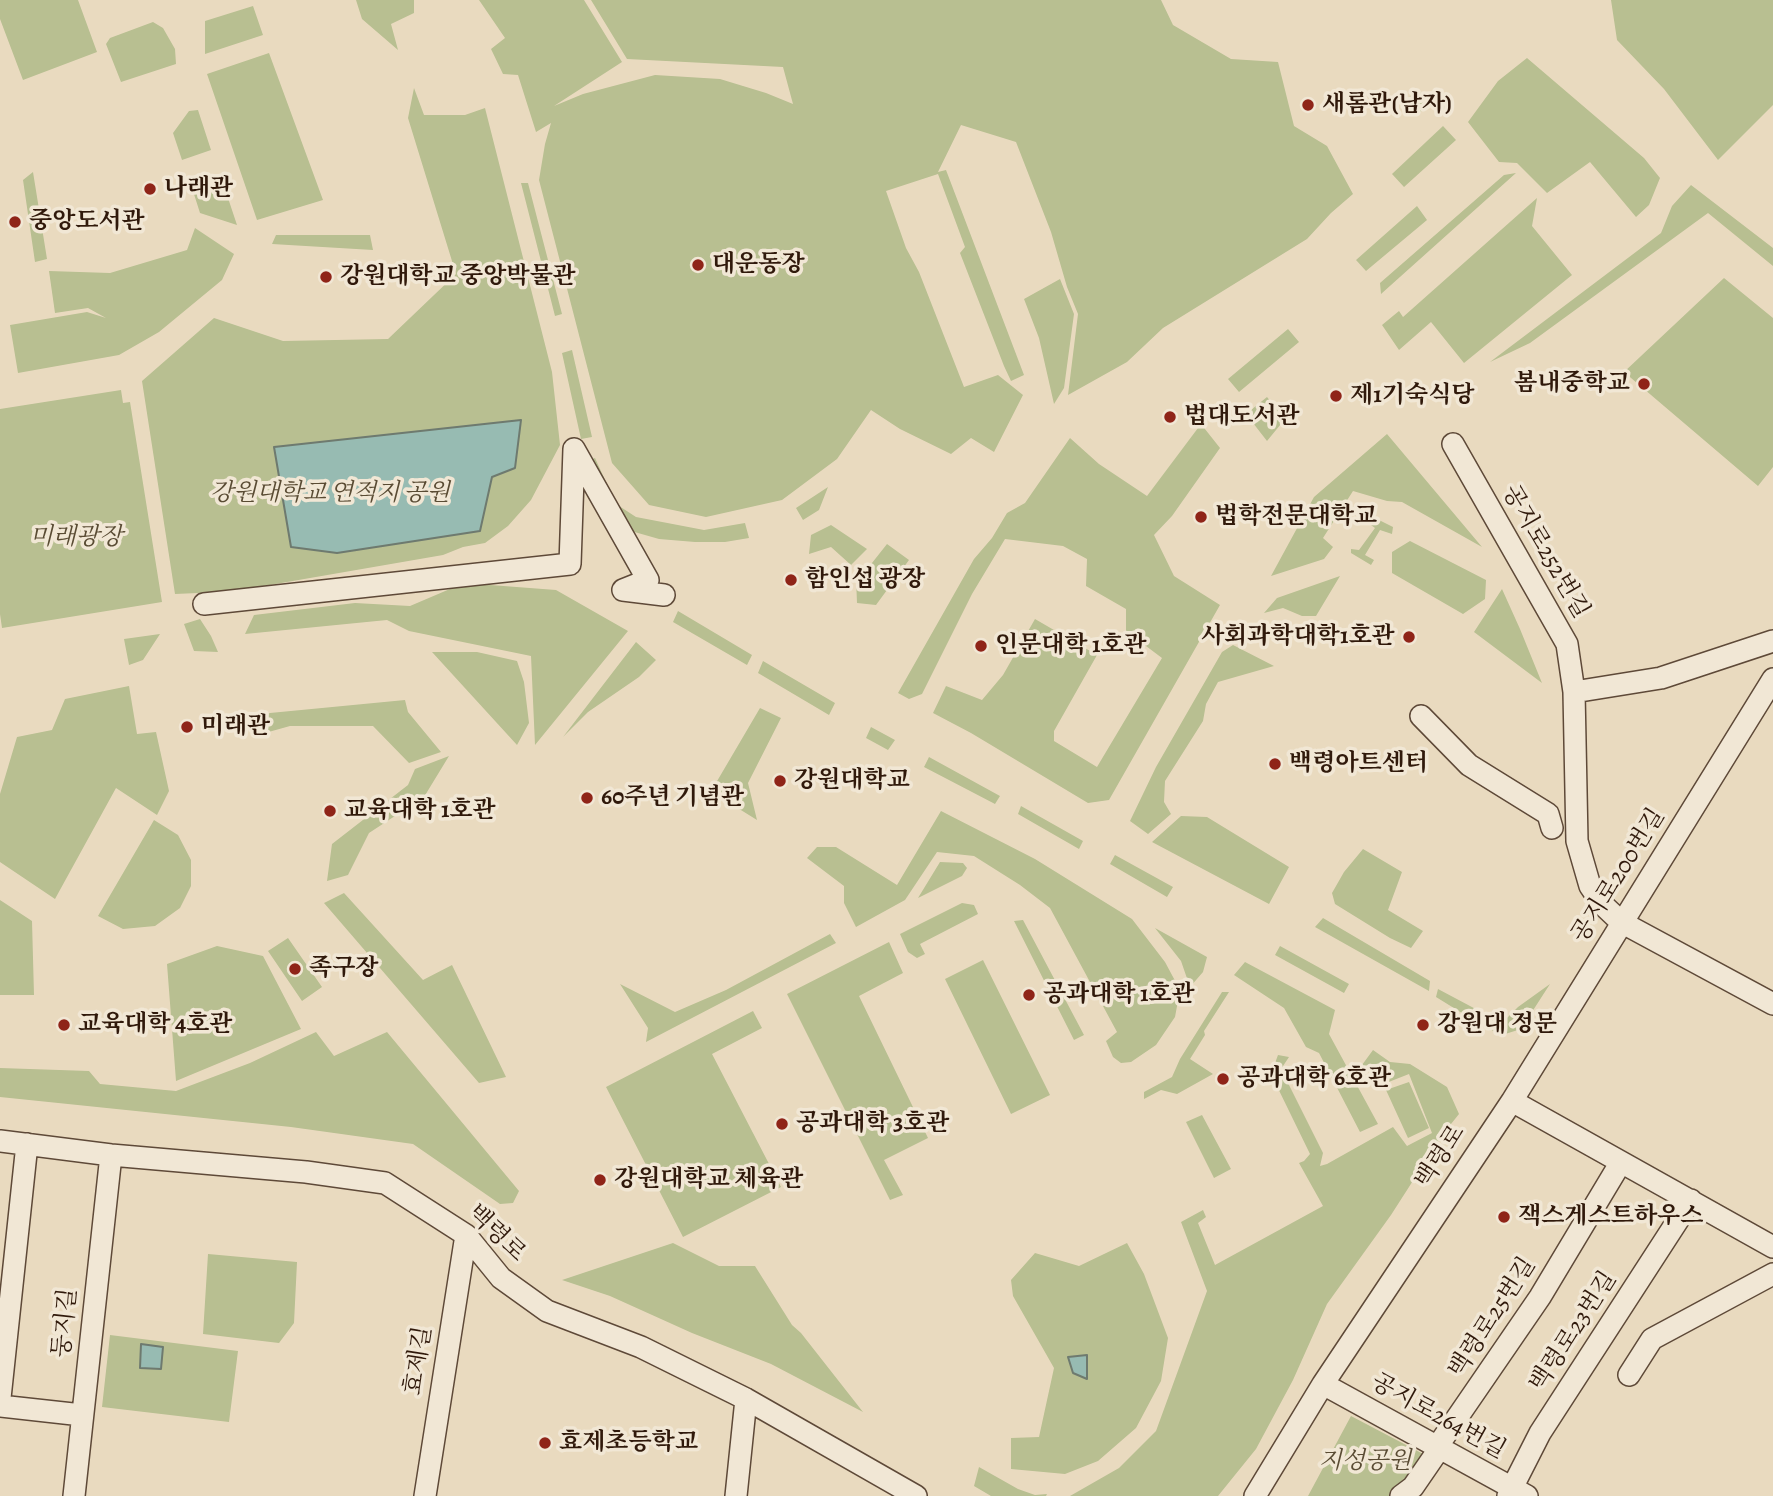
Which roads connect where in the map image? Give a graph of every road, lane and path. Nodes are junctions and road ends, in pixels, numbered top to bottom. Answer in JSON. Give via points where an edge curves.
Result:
{"nodes":[{"id":1,"x":1453,"y":444,"type":"dead end"},
{"id":2,"x":664,"y":595,"type":"dead end"},
{"id":3,"x":204,"y":604,"type":"dead end"},
{"id":4,"x":1773,"y":641,"type":"edge"},
{"id":5,"x":1773,"y":679,"type":"edge"},
{"id":6,"x":1574,"y":692,"type":"junction"},
{"id":7,"x":1421,"y":716,"type":"dead end"},
{"id":8,"x":1552,"y":828,"type":"dead end"},
{"id":9,"x":1621,"y":922,"type":"junction"},
{"id":10,"x":1773,"y":1004,"type":"edge"},
{"id":11,"x":1511,"y":1101,"type":"junction"},
{"id":12,"x":0,"y":1141,"type":"edge"},
{"id":13,"x":27,"y":1144,"type":"junction"},
{"id":14,"x":111,"y":1155,"type":"junction"},
{"id":15,"x":1621,"y":1163,"type":"junction"},
{"id":16,"x":1691,"y":1200,"type":"junction"},
{"id":17,"x":466,"y":1235,"type":"junction"},
{"id":18,"x":1773,"y":1247,"type":"edge"},
{"id":19,"x":1773,"y":1274,"type":"edge"},
{"id":20,"x":1629,"y":1375,"type":"dead end"},
{"id":21,"x":1323,"y":1384,"type":"junction"},
{"id":22,"x":0,"y":1398,"type":"edge"},
{"id":23,"x":746,"y":1399,"type":"junction"},
{"id":24,"x":0,"y":1406,"type":"edge"},
{"id":25,"x":82,"y":1415,"type":"junction"},
{"id":26,"x":1437,"y":1447,"type":"junction"},
{"id":27,"x":1516,"y":1493,"type":"edge"},
{"id":28,"x":74,"y":1496,"type":"edge"},
{"id":29,"x":425,"y":1496,"type":"edge"},
{"id":30,"x":736,"y":1496,"type":"edge"},
{"id":31,"x":916,"y":1496,"type":"edge"},
{"id":32,"x":1255,"y":1496,"type":"edge"},
{"id":33,"x":1401,"y":1496,"type":"edge"}],
"edges":[{"from":1,"to":6,"type":"street","name":"공지로252번길","via":[[1567,644]]},
{"from":2,"to":3,"type":"street","via":[[623,590],[648,580],[574,449],[570,564]]},
{"from":4,"to":6,"type":"street","via":[[1661,678]]},
{"from":5,"to":9,"type":"street","name":"공지로200번길"},
{"from":6,"to":9,"type":"street","name":"공지로252번길","via":[[1577,841],[1590,886]]},
{"from":7,"to":8,"type":"street","via":[[1469,765],[1548,814]]},
{"from":9,"to":10,"type":"street","name":"공지로252번길"},
{"from":9,"to":11,"type":"street","name":"공지로200번길"},
{"from":11,"to":15,"type":"street"},
{"from":11,"to":21,"type":"street","name":"백령로"},
{"from":12,"to":13,"type":"street","name":"백령로"},
{"from":13,"to":14,"type":"street","name":"백령로"},
{"from":13,"to":22,"type":"street"},
{"from":14,"to":17,"type":"street","name":"백령로","via":[[306,1172],[385,1184]]},
{"from":14,"to":25,"type":"street","name":"둥지길"},
{"from":15,"to":16,"type":"street"},
{"from":15,"to":26,"type":"street","name":"백령로25번길","via":[[1540,1297]]},
{"from":16,"to":18,"type":"street"},
{"from":16,"to":27,"type":"street","name":"백령로23번길","via":[[1539,1433]]},
{"from":17,"to":23,"type":"street","name":"백령로","via":[[501,1278],[547,1311],[640,1347]]},
{"from":17,"to":29,"type":"street","name":"효제길"},
{"from":19,"to":20,"type":"street","via":[[1653,1339]]},
{"from":21,"to":26,"type":"street","name":"공지로264번길"},
{"from":21,"to":32,"type":"street","name":"백령로"},
{"from":23,"to":30,"type":"street"},
{"from":23,"to":31,"type":"street","name":"백령로"},
{"from":24,"to":25,"type":"street"},
{"from":25,"to":28,"type":"street","name":"둥지길"},
{"from":26,"to":27,"type":"street","name":"공지로264번길"},
{"from":26,"to":33,"type":"street","name":"백령로25번길","via":[[1413,1487]]}]}
